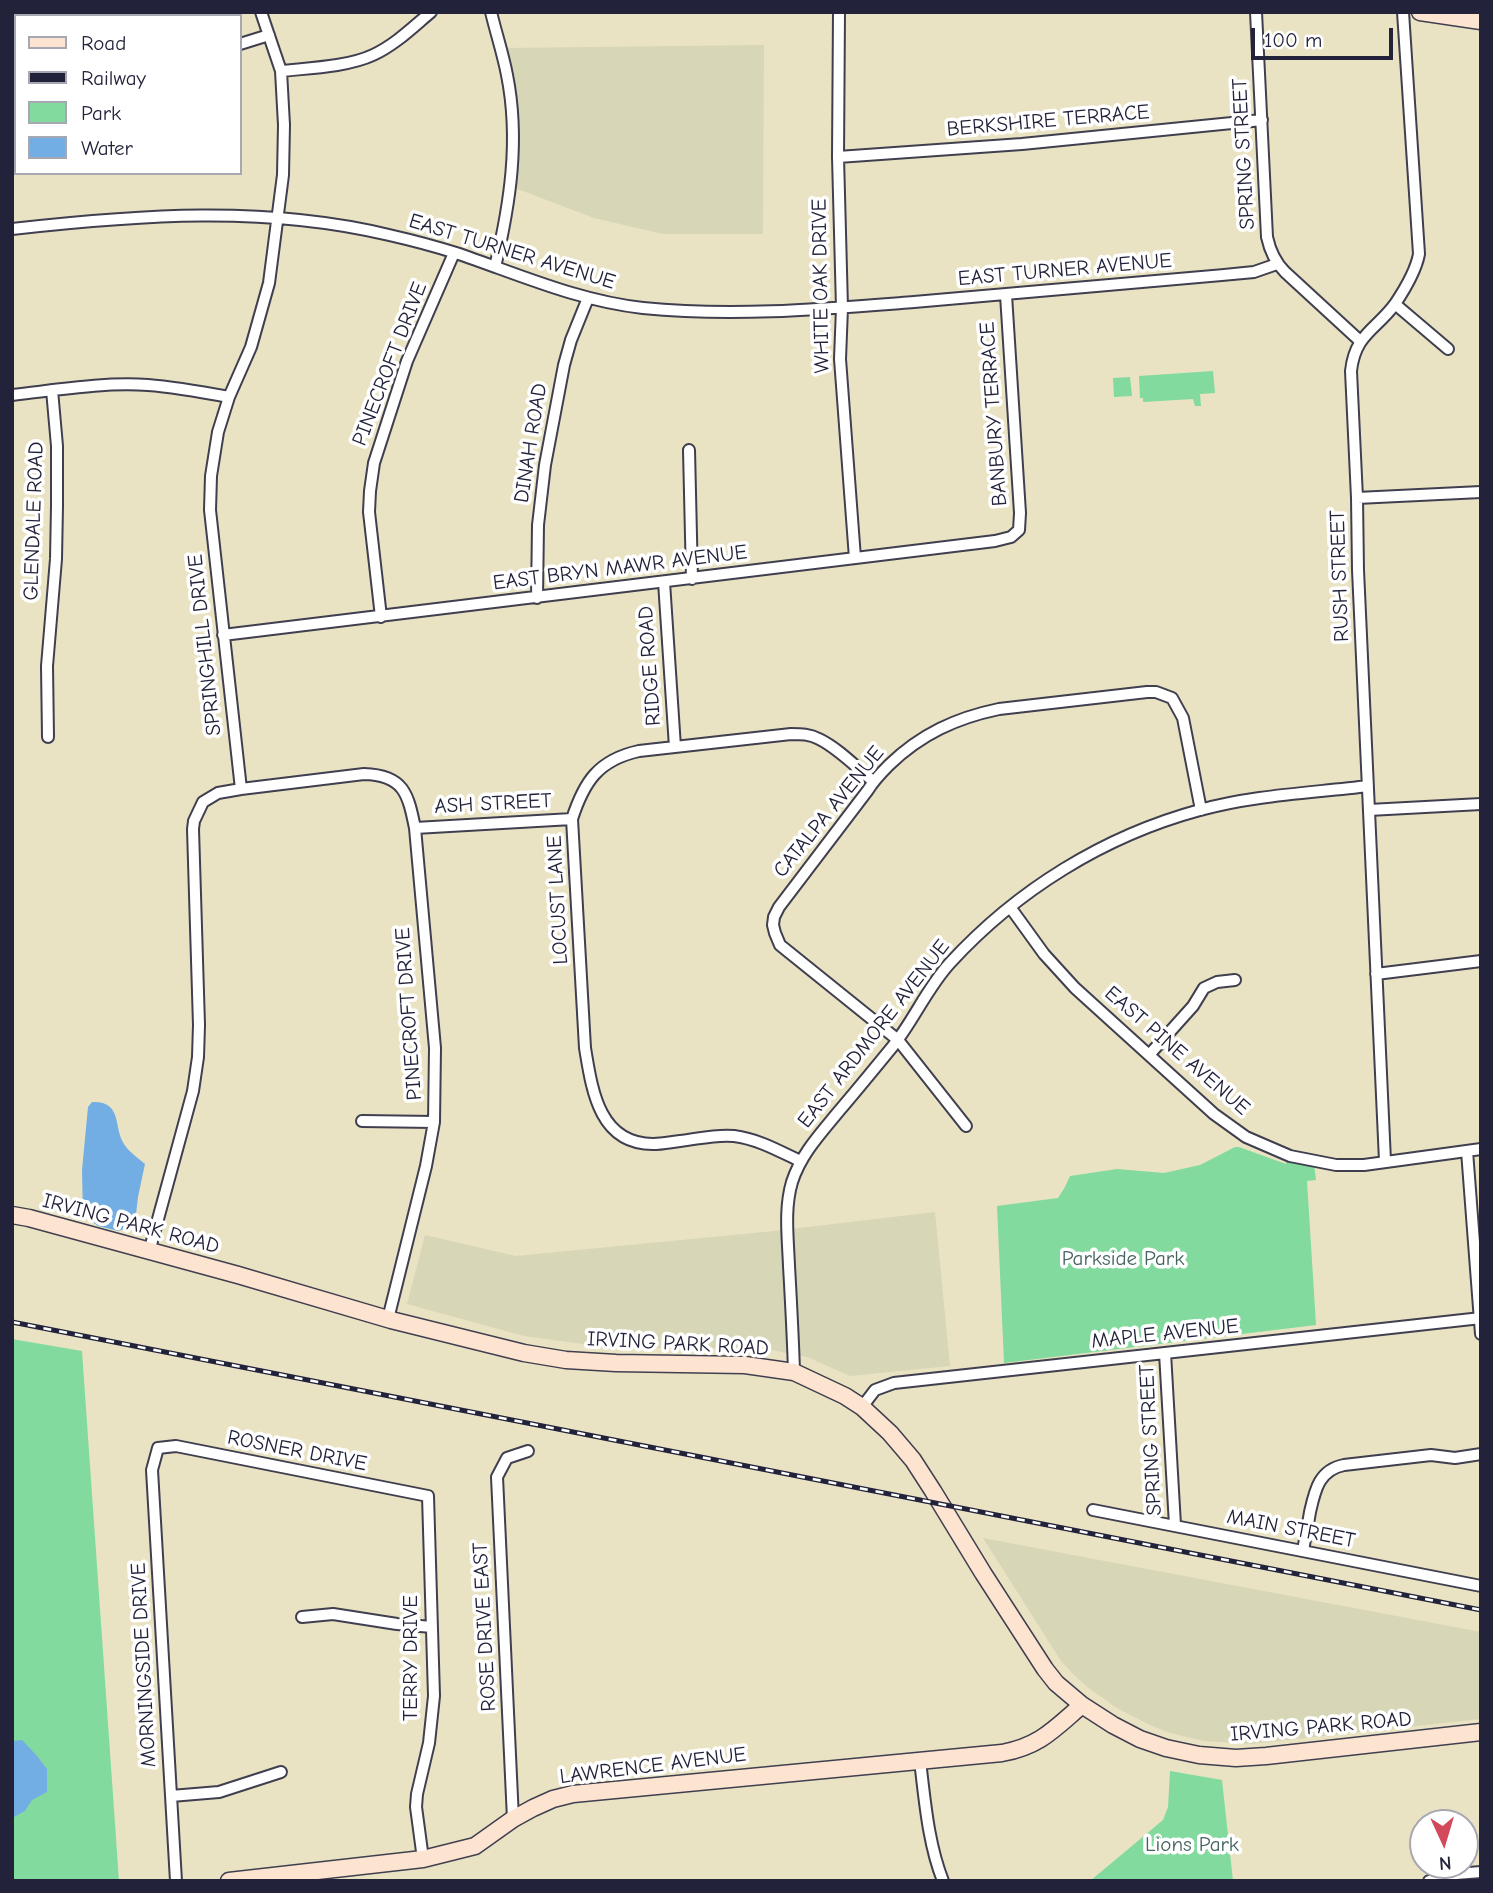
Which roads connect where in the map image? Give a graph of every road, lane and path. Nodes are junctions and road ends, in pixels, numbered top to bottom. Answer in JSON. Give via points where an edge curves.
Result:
{"nodes":[{"id":1,"x":261,"y":12,"type":"edge"},
{"id":2,"x":430,"y":12,"type":"edge"},
{"id":3,"x":491,"y":12,"type":"edge"},
{"id":4,"x":839,"y":12,"type":"edge"},
{"id":5,"x":1256,"y":12,"type":"edge"},
{"id":6,"x":1403,"y":12,"type":"edge"},
{"id":7,"x":1420,"y":12,"type":"edge"},
{"id":8,"x":1481,"y":21,"type":"edge"},
{"id":9,"x":269,"y":35,"type":"junction"},
{"id":10,"x":242,"y":43,"type":"edge"},
{"id":11,"x":281,"y":71,"type":"junction"},
{"id":12,"x":1262,"y":120,"type":"junction"},
{"id":13,"x":838,"y":157,"type":"junction"},
{"id":14,"x":278,"y":218,"type":"junction"},
{"id":15,"x":12,"y":229,"type":"edge"},
{"id":16,"x":454,"y":253,"type":"junction"},
{"id":17,"x":1277,"y":264,"type":"junction"},
{"id":18,"x":495,"y":267,"type":"junction"},
{"id":19,"x":1006,"y":295,"type":"junction"},
{"id":20,"x":588,"y":299,"type":"junction"},
{"id":21,"x":1395,"y":304,"type":"junction"},
{"id":22,"x":842,"y":308,"type":"junction"},
{"id":23,"x":1360,"y":341,"type":"junction"},
{"id":24,"x":1448,"y":349,"type":"dead end"},
{"id":25,"x":52,"y":390,"type":"junction"},
{"id":26,"x":12,"y":395,"type":"edge"},
{"id":27,"x":229,"y":397,"type":"junction"},
{"id":28,"x":689,"y":450,"type":"dead end"},
{"id":29,"x":1481,"y":492,"type":"edge"},
{"id":30,"x":1357,"y":498,"type":"junction"},
{"id":31,"x":1019,"y":530,"type":"joint"},
{"id":32,"x":855,"y":558,"type":"junction"},
{"id":33,"x":692,"y":579,"type":"junction"},
{"id":34,"x":664,"y":582,"type":"junction"},
{"id":35,"x":537,"y":598,"type":"junction"},
{"id":36,"x":381,"y":617,"type":"junction"},
{"id":37,"x":223,"y":635,"type":"junction"},
{"id":38,"x":48,"y":737,"type":"dead end"},
{"id":39,"x":675,"y":747,"type":"junction"},
{"id":40,"x":873,"y":781,"type":"junction"},
{"id":41,"x":1368,"y":786,"type":"junction"},
{"id":42,"x":241,"y":789,"type":"junction"},
{"id":43,"x":1481,"y":804,"type":"edge"},
{"id":44,"x":1201,"y":810,"type":"junction"},
{"id":45,"x":1369,"y":810,"type":"junction"},
{"id":46,"x":572,"y":819,"type":"junction"},
{"id":47,"x":415,"y":828,"type":"junction"},
{"id":48,"x":1010,"y":907,"type":"junction"},
{"id":49,"x":1481,"y":961,"type":"edge"},
{"id":50,"x":1376,"y":974,"type":"junction"},
{"id":51,"x":1235,"y":980,"type":"dead end"},
{"id":52,"x":898,"y":1040,"type":"junction"},
{"id":53,"x":1149,"y":1055,"type":"junction"},
{"id":54,"x":362,"y":1121,"type":"dead end"},
{"id":55,"x":434,"y":1122,"type":"junction"},
{"id":56,"x":966,"y":1126,"type":"dead end"},
{"id":57,"x":1481,"y":1149,"type":"edge"},
{"id":58,"x":1467,"y":1151,"type":"junction"},
{"id":59,"x":800,"y":1161,"type":"junction"},
{"id":60,"x":1385,"y":1161,"type":"junction"},
{"id":61,"x":12,"y":1215,"type":"edge"},
{"id":62,"x":149,"y":1251,"type":"junction"},
{"id":63,"x":1480,"y":1318,"type":"edge"},
{"id":64,"x":388,"y":1319,"type":"junction"},
{"id":65,"x":1481,"y":1334,"type":"edge"},
{"id":66,"x":1165,"y":1353,"type":"junction"},
{"id":67,"x":794,"y":1372,"type":"junction"},
{"id":68,"x":862,"y":1407,"type":"junction"},
{"id":69,"x":158,"y":1448,"type":"joint"},
{"id":70,"x":528,"y":1451,"type":"dead end"},
{"id":71,"x":1481,"y":1454,"type":"edge"},
{"id":72,"x":428,"y":1496,"type":"joint"},
{"id":73,"x":1093,"y":1510,"type":"dead end"},
{"id":74,"x":1175,"y":1525,"type":"junction"},
{"id":75,"x":1303,"y":1551,"type":"junction"},
{"id":76,"x":1481,"y":1586,"type":"edge"},
{"id":77,"x":302,"y":1616,"type":"dead end"},
{"id":78,"x":432,"y":1627,"type":"junction"},
{"id":79,"x":1082,"y":1705,"type":"junction"},
{"id":80,"x":1481,"y":1732,"type":"edge"},
{"id":81,"x":920,"y":1761,"type":"junction"},
{"id":82,"x":281,"y":1772,"type":"dead end"},
{"id":83,"x":171,"y":1796,"type":"junction"},
{"id":84,"x":513,"y":1819,"type":"junction"},
{"id":85,"x":423,"y":1859,"type":"junction"},
{"id":86,"x":1481,"y":1871,"type":"edge"},
{"id":87,"x":176,"y":1881,"type":"edge"},
{"id":88,"x":229,"y":1881,"type":"edge"},
{"id":89,"x":943,"y":1881,"type":"edge"},
{"id":90,"x":1429,"y":1881,"type":"edge"}],
"edges":[{"from":1,"to":9,"type":"street","name":"SPRINGHILL DRIVE"},
{"from":2,"to":11,"type":"street","via":[[370,57]]},
{"from":3,"to":18,"type":"street","via":[[507,74],[513,131],[511,192]]},
{"from":4,"to":13,"type":"street","name":"WHITE OAK DRIVE"},
{"from":5,"to":12,"type":"street","name":"SPRING STREET"},
{"from":6,"to":21,"type":"street","name":"RUSH STREET","via":[[1419,254]]},
{"from":7,"to":8,"type":"main road"},
{"from":9,"to":10,"type":"street"},
{"from":9,"to":11,"type":"street","name":"SPRINGHILL DRIVE"},
{"from":11,"to":14,"type":"street","name":"SPRINGHILL DRIVE","via":[[285,147]]},
{"from":12,"to":13,"type":"street","name":"BERKSHIRE TERRACE"},
{"from":12,"to":17,"type":"street","name":"SPRING STREET","via":[[1267,237]]},
{"from":13,"to":22,"type":"street","name":"WHITE OAK DRIVE"},
{"from":14,"to":15,"type":"street","name":"EAST TURNER AVENUE","via":[[120,218]]},
{"from":14,"to":16,"type":"street","name":"EAST TURNER AVENUE","via":[[363,229]]},
{"from":14,"to":27,"type":"street","name":"SPRINGHILL DRIVE","via":[[263,308]]},
{"from":16,"to":18,"type":"street","name":"EAST TURNER AVENUE"},
{"from":16,"to":36,"type":"street","name":"PINECROFT DRIVE","via":[[407,361],[374,463],[369,512]]},
{"from":17,"to":19,"type":"street","name":"EAST TURNER AVENUE","via":[[1254,272]]},
{"from":17,"to":23,"type":"street","name":"SPRING STREET"},
{"from":18,"to":20,"type":"street","name":"EAST TURNER AVENUE"},
{"from":19,"to":22,"type":"street","name":"EAST TURNER AVENUE"},
{"from":19,"to":31,"type":"street","name":"BANBURY TERRACE"},
{"from":20,"to":22,"type":"street","name":"EAST TURNER AVENUE","via":[[696,312]]},
{"from":20,"to":35,"type":"street","name":"DINAH ROAD","via":[[564,365],[545,465]]},
{"from":21,"to":23,"type":"street","name":"RUSH STREET"},
{"from":21,"to":24,"type":"street"},
{"from":22,"to":32,"type":"street","name":"WHITE OAK DRIVE","via":[[840,359]]},
{"from":23,"to":30,"type":"street","name":"RUSH STREET","via":[[1351,371]]},
{"from":25,"to":26,"type":"street"},
{"from":25,"to":27,"type":"street","via":[[145,385]]},
{"from":25,"to":38,"type":"street","name":"GLENDALE ROAD","via":[[58,506],[47,666]]},
{"from":27,"to":37,"type":"street","name":"SPRINGHILL DRIVE","via":[[215,444],[210,510]]},
{"from":28,"to":33,"type":"street"},
{"from":29,"to":30,"type":"street"},
{"from":30,"to":41,"type":"street","name":"RUSH STREET"},
{"from":31,"to":32,"type":"street","name":"EAST BRYN MAWR AVENUE","via":[[995,541]]},
{"from":32,"to":33,"type":"street","name":"EAST BRYN MAWR AVENUE"},
{"from":33,"to":34,"type":"street","name":"EAST BRYN MAWR AVENUE"},
{"from":34,"to":35,"type":"street","name":"EAST BRYN MAWR AVENUE"},
{"from":34,"to":39,"type":"street","name":"RIDGE ROAD"},
{"from":35,"to":36,"type":"street","name":"EAST BRYN MAWR AVENUE"},
{"from":36,"to":37,"type":"street","name":"EAST BRYN MAWR AVENUE"},
{"from":37,"to":42,"type":"street","name":"SPRINGHILL DRIVE"},
{"from":39,"to":40,"type":"street","name":"LOCUST LANE","via":[[806,734]]},
{"from":39,"to":46,"type":"street","name":"LOCUST LANE","via":[[626,754],[595,771],[580,794]]},
{"from":40,"to":44,"type":"street","name":"CATALPA AVENUE","via":[[928,734],[977,714],[1156,692],[1172,698],[1183,718]]},
{"from":40,"to":52,"type":"street","name":"CATALPA AVENUE","via":[[785,897],[773,925],[780,945]]},
{"from":41,"to":44,"type":"street","name":"EAST ARDMORE AVENUE"},
{"from":41,"to":45,"type":"street","name":"RUSH STREET"},
{"from":42,"to":47,"type":"street","name":"ASH STREET","via":[[377,774],[401,786]]},
{"from":42,"to":62,"type":"street","via":[[218,793],[203,802],[194,821],[198,1057]]},
{"from":43,"to":45,"type":"street"},
{"from":44,"to":48,"type":"street","name":"EAST ARDMORE AVENUE","via":[[1098,849]]},
{"from":45,"to":50,"type":"street","name":"RUSH STREET"},
{"from":46,"to":47,"type":"street","name":"ASH STREET"},
{"from":46,"to":59,"type":"street","name":"LOCUST LANE","via":[[585,1048],[605,1118],[617,1134],[633,1141],[652,1144],[734,1136]]},
{"from":47,"to":55,"type":"street","name":"PINECROFT DRIVE","via":[[435,1048]]},
{"from":48,"to":52,"type":"street","name":"EAST ARDMORE AVENUE","via":[[932,984]]},
{"from":48,"to":53,"type":"street","name":"EAST PINE AVENUE","via":[[1054,966]]},
{"from":49,"to":50,"type":"street"},
{"from":50,"to":60,"type":"street","name":"RUSH STREET"},
{"from":51,"to":53,"type":"street","via":[[1204,988]]},
{"from":52,"to":56,"type":"street","name":"CATALPA AVENUE"},
{"from":52,"to":59,"type":"street","name":"EAST ARDMORE AVENUE"},
{"from":53,"to":60,"type":"street","name":"EAST PINE AVENUE","via":[[1220,1118],[1268,1147],[1336,1165]]},
{"from":54,"to":55,"type":"street"},
{"from":55,"to":64,"type":"street","name":"PINECROFT DRIVE"},
{"from":57,"to":58,"type":"street","name":"EAST PINE AVENUE"},
{"from":58,"to":60,"type":"street","name":"EAST PINE AVENUE"},
{"from":58,"to":63,"type":"street"},
{"from":59,"to":67,"type":"street","name":"EAST ARDMORE AVENUE","via":[[787,1214]]},
{"from":61,"to":62,"type":"main road","name":"IRVING PARK ROAD"},
{"from":62,"to":64,"type":"main road","name":"IRVING PARK ROAD"},
{"from":63,"to":65,"type":"street"},
{"from":63,"to":66,"type":"street","name":"MAPLE AVENUE"},
{"from":64,"to":67,"type":"main road","name":"IRVING PARK ROAD","via":[[566,1360],[745,1364]]},
{"from":66,"to":68,"type":"street","name":"MAPLE AVENUE","via":[[894,1383],[875,1390]]},
{"from":66,"to":74,"type":"street","name":"SPRING STREET"},
{"from":67,"to":68,"type":"main road","name":"IRVING PARK ROAD"},
{"from":68,"to":79,"type":"main road","name":"IRVING PARK ROAD","via":[[913,1460],[1034,1653],[1056,1683]]},
{"from":69,"to":72,"type":"street","name":"ROSNER DRIVE","via":[[176,1446]]},
{"from":69,"to":83,"type":"street","name":"MORNINGSIDE DRIVE","via":[[152,1470]]},
{"from":70,"to":84,"type":"street","name":"ROSE DRIVE EAST","via":[[507,1458],[497,1477]]},
{"from":71,"to":75,"type":"street","via":[[1431,1455],[1332,1469],[1316,1486]]},
{"from":72,"to":78,"type":"street","name":"TERRY DRIVE"},
{"from":73,"to":74,"type":"street","name":"MAIN STREET"},
{"from":74,"to":75,"type":"street","name":"MAIN STREET"},
{"from":75,"to":76,"type":"street","name":"MAIN STREET"},
{"from":77,"to":78,"type":"street","via":[[332,1614]]},
{"from":78,"to":85,"type":"street","name":"TERRY DRIVE","via":[[433,1717],[416,1807]]},
{"from":79,"to":80,"type":"main road","name":"IRVING PARK ROAD","via":[[1148,1742],[1236,1758]]},
{"from":79,"to":81,"type":"main road","name":"LAWRENCE AVENUE","via":[[1044,1738],[1018,1750]]},
{"from":81,"to":84,"type":"main road","name":"LAWRENCE AVENUE","via":[[573,1794]]},
{"from":81,"to":89,"type":"street","via":[[933,1850]]},
{"from":82,"to":83,"type":"street","via":[[219,1792]]},
{"from":83,"to":87,"type":"street","name":"MORNINGSIDE DRIVE"},
{"from":84,"to":85,"type":"main road","name":"LAWRENCE AVENUE","via":[[475,1846]]},
{"from":85,"to":88,"type":"main road","name":"LAWRENCE AVENUE"},
{"from":86,"to":90,"type":"street"}]}
